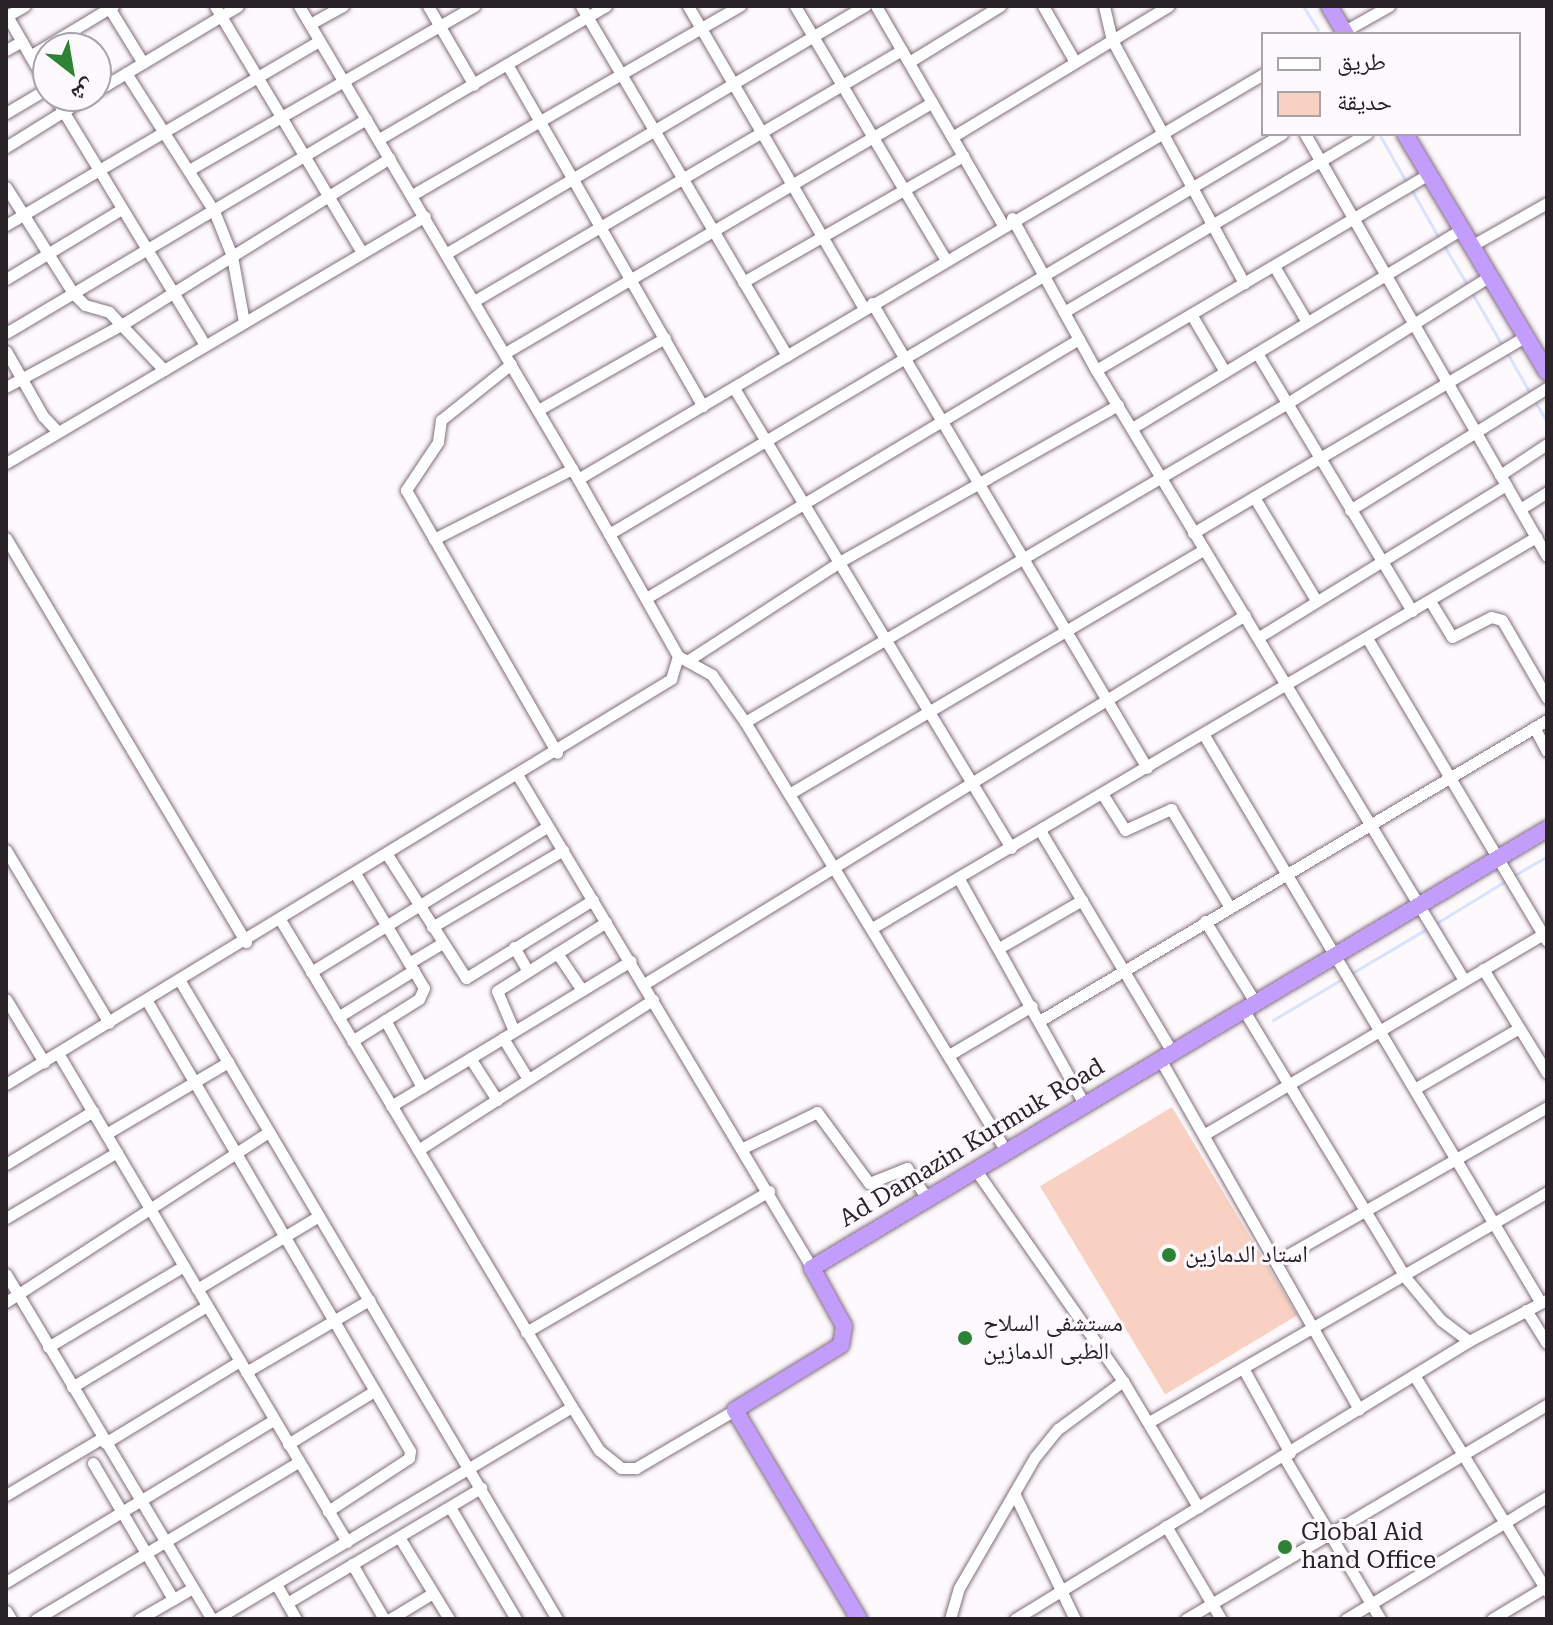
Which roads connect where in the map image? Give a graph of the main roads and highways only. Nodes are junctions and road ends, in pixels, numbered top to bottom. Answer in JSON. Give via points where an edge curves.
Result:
{"nodes":[{"id":1,"x":1329,"y":6,"type":"edge"},
{"id":2,"x":1342,"y":32,"type":"edge"},
{"id":3,"x":1406,"y":136,"type":"edge"},
{"id":4,"x":1547,"y":372,"type":"edge"},
{"id":5,"x":1547,"y":829,"type":"edge"},
{"id":6,"x":859,"y":1619,"type":"edge"}],
"edges":[{"from":1,"to":2,"type":"highway"},
{"from":3,"to":4,"type":"highway"},
{"from":5,"to":6,"type":"highway","name":"Ad Damazin Kurmuk Road","via":[[812,1268],[844,1326],[841,1345],[735,1410]]}]}
